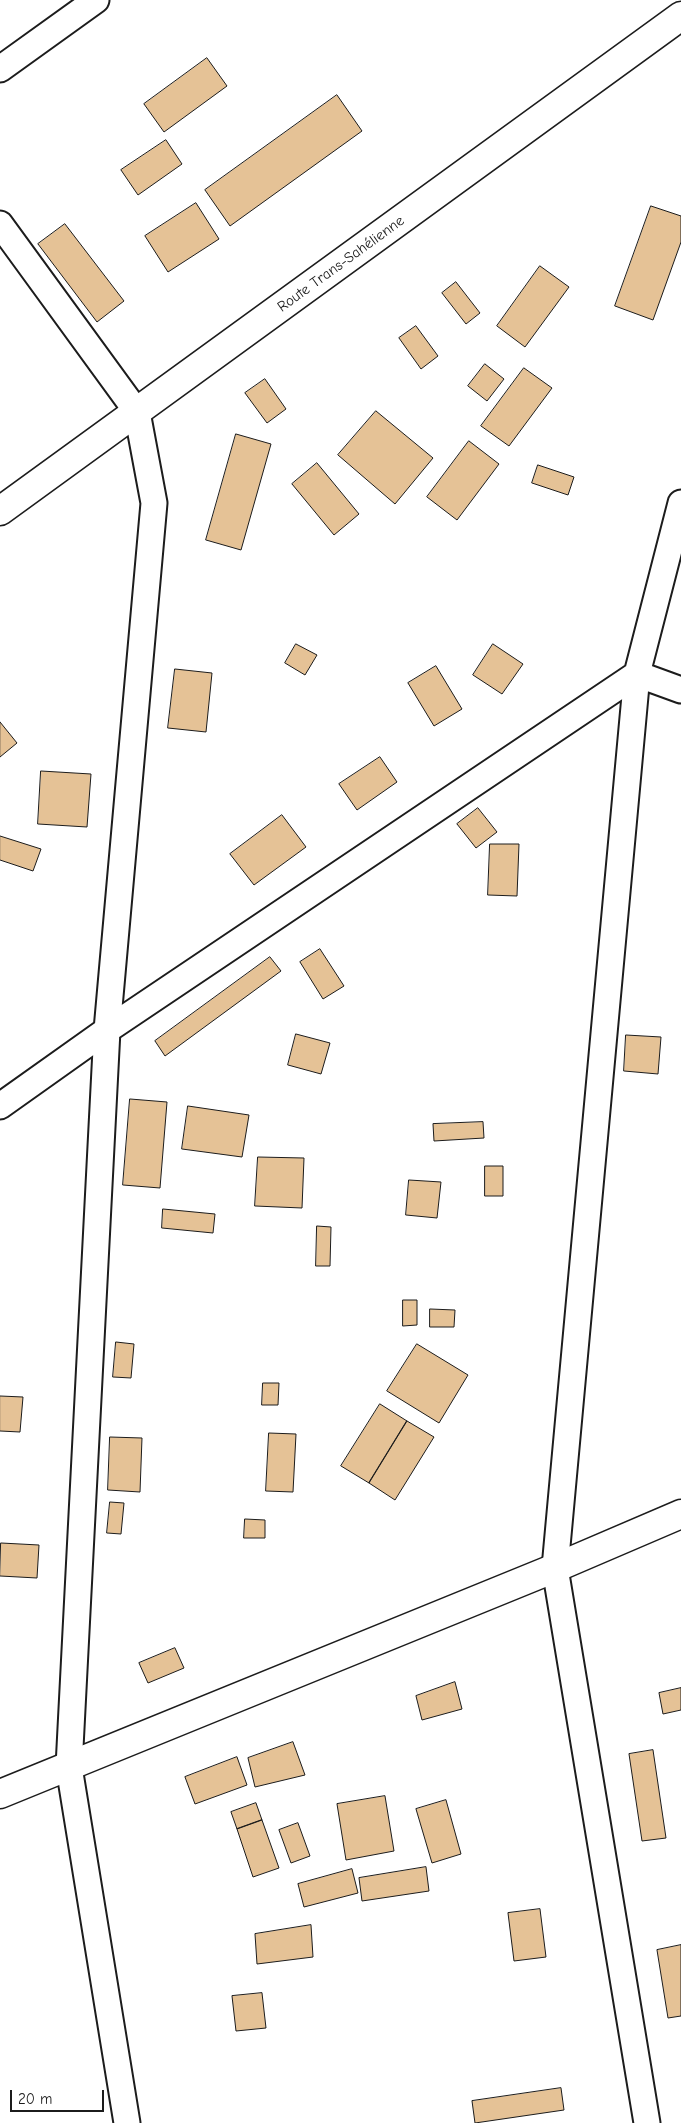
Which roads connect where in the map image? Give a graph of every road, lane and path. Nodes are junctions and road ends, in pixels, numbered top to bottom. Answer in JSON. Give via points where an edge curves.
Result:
{"nodes":[{"id":1,"x":96,"y":0,"type":"edge"},
{"id":2,"x":681,"y":16,"type":"edge"},
{"id":3,"x":0,"y":69,"type":"edge"},
{"id":4,"x":0,"y":224,"type":"edge"},
{"id":5,"x":137,"y":412,"type":"junction"},
{"id":6,"x":681,"y":503,"type":"edge"},
{"id":7,"x":0,"y":511,"type":"edge"},
{"id":8,"x":637,"y":674,"type":"junction"},
{"id":9,"x":681,"y":690,"type":"edge"},
{"id":10,"x":107,"y":1030,"type":"junction"},
{"id":11,"x":0,"y":1106,"type":"edge"},
{"id":12,"x":681,"y":1514,"type":"edge"},
{"id":13,"x":555,"y":1568,"type":"junction"},
{"id":14,"x":69,"y":1767,"type":"junction"},
{"id":15,"x":0,"y":1794,"type":"edge"},
{"id":16,"x":127,"y":2123,"type":"edge"},
{"id":17,"x":647,"y":2123,"type":"edge"}],
"edges":[{"from":1,"to":3,"type":"street"},
{"from":2,"to":5,"type":"main road","name":"Route Trans-Sahélienne"},
{"from":4,"to":5,"type":"street"},
{"from":5,"to":7,"type":"main road","name":"Route Trans-Sahélienne"},
{"from":5,"to":10,"type":"street","via":[[154,503]]},
{"from":6,"to":8,"type":"street"},
{"from":8,"to":9,"type":"street"},
{"from":8,"to":10,"type":"street"},
{"from":8,"to":13,"type":"street"},
{"from":10,"to":11,"type":"street"},
{"from":10,"to":14,"type":"street"},
{"from":12,"to":13,"type":"main road"},
{"from":13,"to":14,"type":"main road"},
{"from":13,"to":17,"type":"street"},
{"from":14,"to":15,"type":"main road"},
{"from":14,"to":16,"type":"street"}]}
